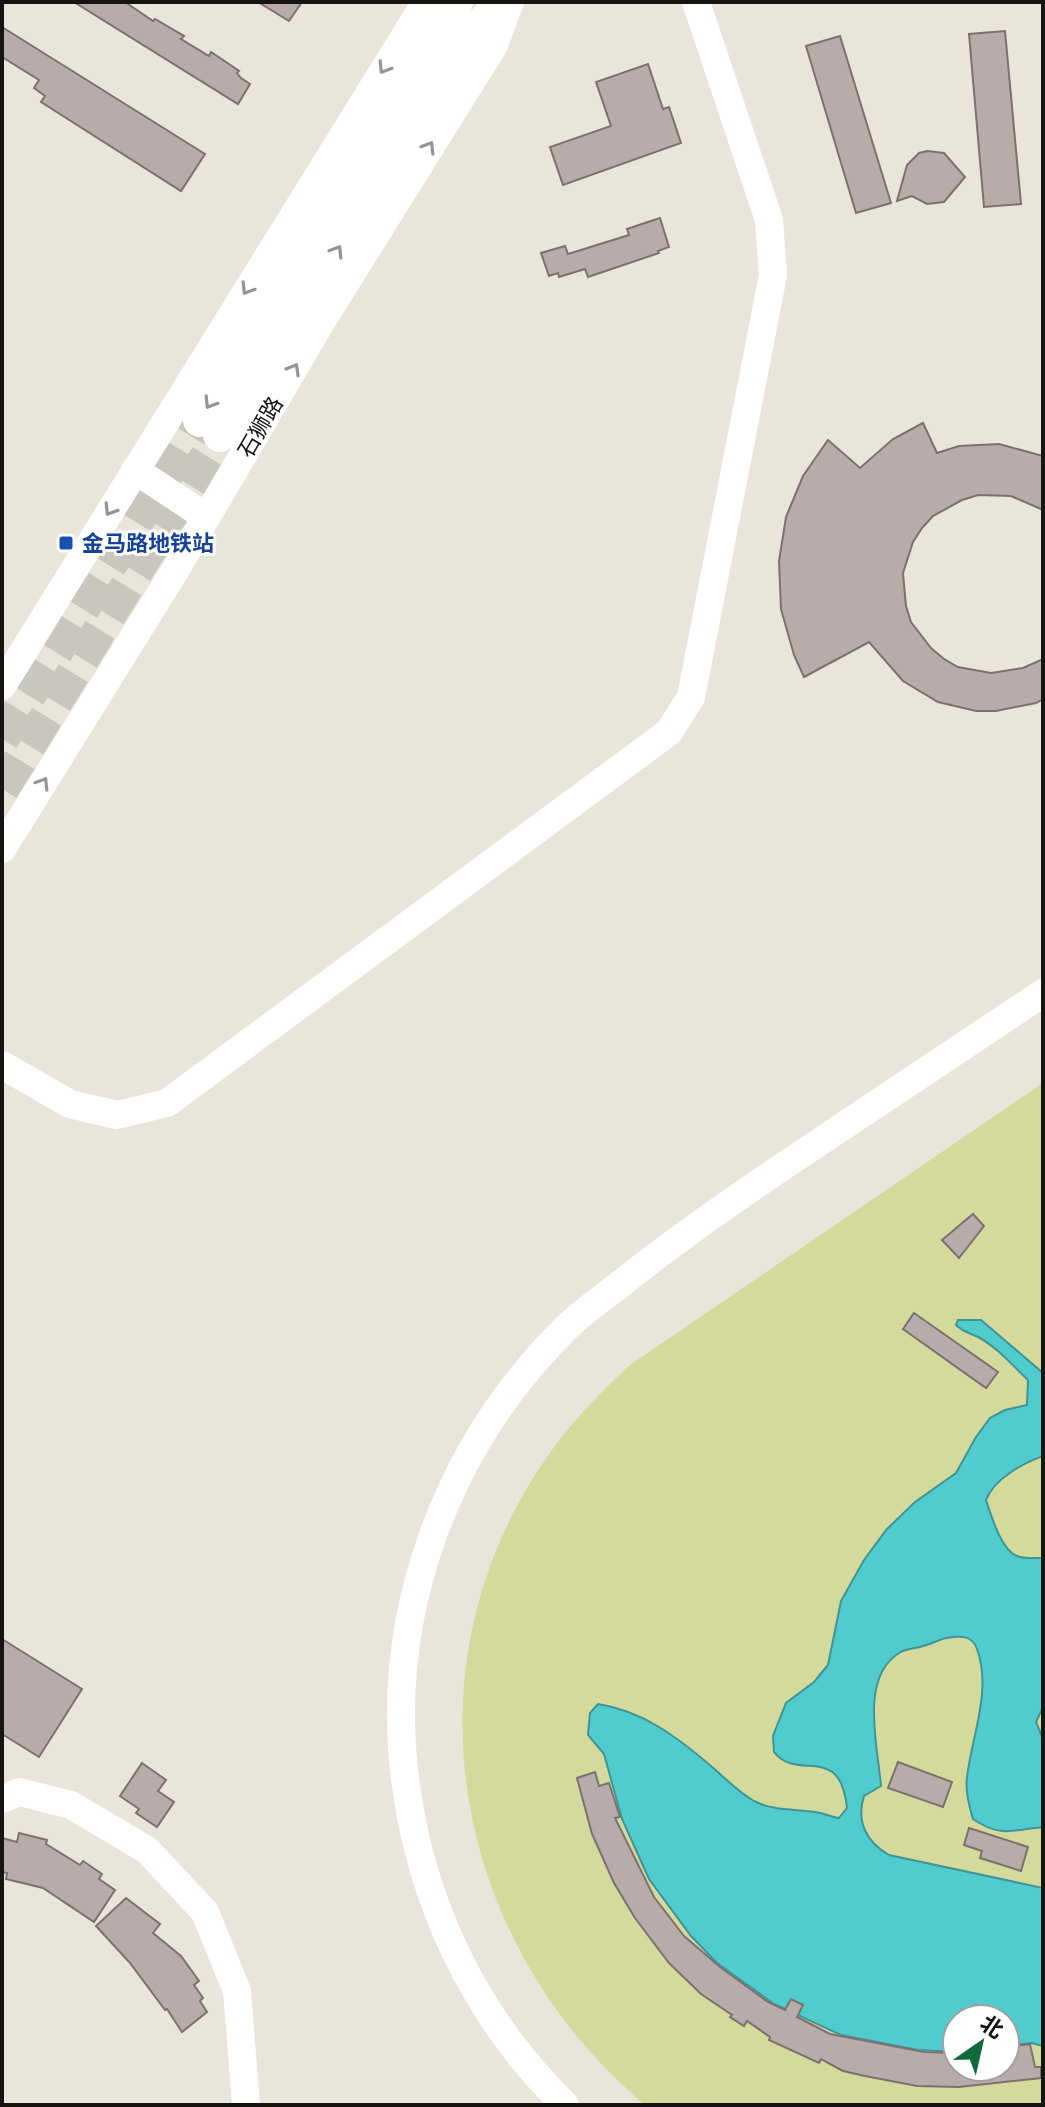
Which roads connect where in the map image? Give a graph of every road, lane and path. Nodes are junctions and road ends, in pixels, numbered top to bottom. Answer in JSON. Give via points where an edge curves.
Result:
{"nodes":[{"id":1,"x":426,"y":2,"type":"edge"},
{"id":2,"x":456,"y":2,"type":"edge"},
{"id":3,"x":501,"y":2,"type":"edge"},
{"id":4,"x":510,"y":2,"type":"edge"},
{"id":5,"x":696,"y":2,"type":"edge"},
{"id":6,"x":135,"y":470,"type":"junction"},
{"id":7,"x":206,"y":517,"type":"junction"},
{"id":8,"x":2,"y":686,"type":"edge"},
{"id":9,"x":2,"y":849,"type":"edge"},
{"id":10,"x":1043,"y":993,"type":"edge"},
{"id":11,"x":2,"y":1065,"type":"edge"},
{"id":12,"x":2,"y":1799,"type":"edge"},
{"id":13,"x":246,"y":2105,"type":"edge"},
{"id":14,"x":565,"y":2105,"type":"edge"}],
"edges":[{"from":1,"to":6,"type":"street","one_way":true},
{"from":2,"to":3,"type":"main road","name":"石狮路","one_way":true,"via":[[210,427]]},
{"from":7,"to":4,"type":"street","name":"石狮路","one_way":true,"via":[[494,45]]},
{"from":5,"to":11,"type":"street","via":[[769,220],[773,275],[691,697],[669,732],[167,1103],[117,1115],[70,1104]]},
{"from":6,"to":7,"type":"street"},
{"from":6,"to":8,"type":"street","one_way":true},
{"from":9,"to":7,"type":"street","name":"石狮路","one_way":true},
{"from":10,"to":14,"type":"street","via":[[685,1232],[570,1324],[491,1417],[452,1487],[423,1563],[406,1643],[401,1724],[408,1805],[427,1884],[458,1959],[500,2029]]},
{"from":12,"to":13,"type":"street","via":[[20,1792],[71,1805],[147,1850],[205,1912],[237,1991]]}]}
